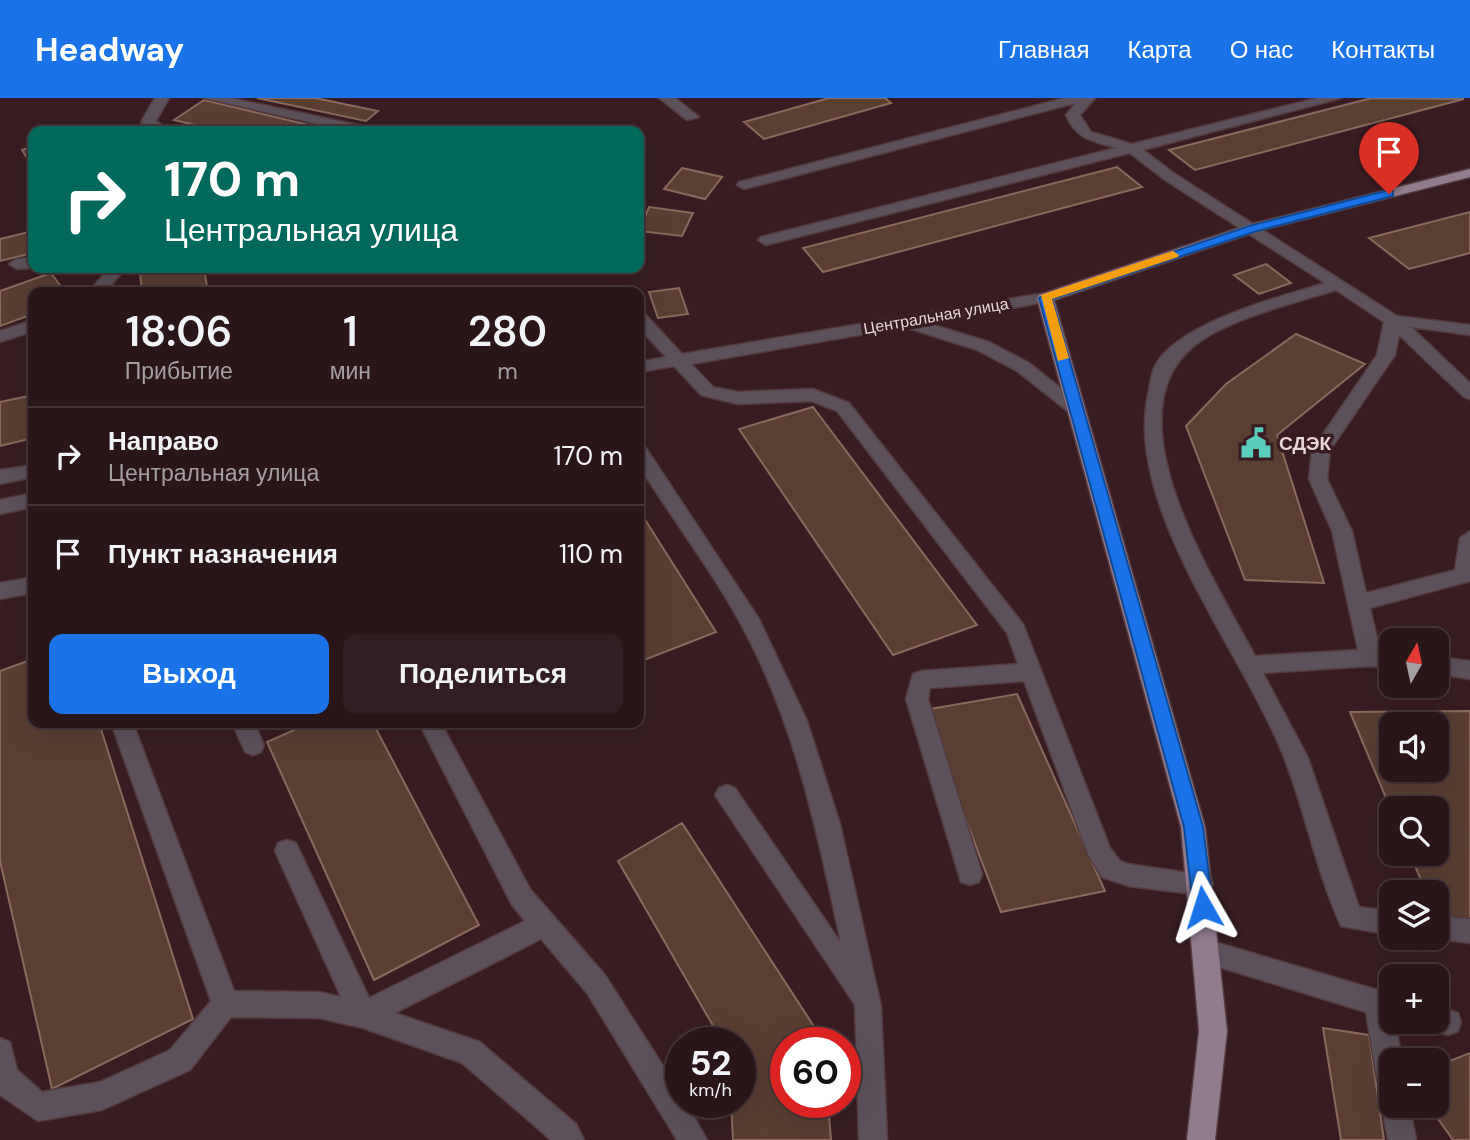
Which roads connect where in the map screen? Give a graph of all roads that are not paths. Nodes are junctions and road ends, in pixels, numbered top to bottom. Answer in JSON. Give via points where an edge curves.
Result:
{"nodes":[{"id":1,"x":162,"y":98,"type":"edge"},
{"id":2,"x":211,"y":98,"type":"edge"},
{"id":3,"x":666,"y":98,"type":"edge"},
{"id":4,"x":1081,"y":98,"type":"edge"},
{"id":5,"x":1088,"y":98,"type":"edge"},
{"id":6,"x":1334,"y":98,"type":"edge"},
{"id":7,"x":692,"y":117,"type":"dead end"},
{"id":8,"x":155,"y":126,"type":"edge"},
{"id":9,"x":344,"y":126,"type":"edge"},
{"id":10,"x":1133,"y":149,"type":"junction"},
{"id":11,"x":1470,"y":173,"type":"edge"},
{"id":12,"x":744,"y":185,"type":"dead end"},
{"id":13,"x":1253,"y":228,"type":"junction"},
{"id":14,"x":766,"y":240,"type":"dead end"},
{"id":15,"x":113,"y":273,"type":"edge"},
{"id":16,"x":1338,"y":284,"type":"junction"},
{"id":17,"x":101,"y":287,"type":"edge"},
{"id":18,"x":1045,"y":298,"type":"junction"},
{"id":19,"x":1394,"y":320,"type":"junction"},
{"id":20,"x":904,"y":322,"type":"junction"},
{"id":21,"x":644,"y":323,"type":"edge"},
{"id":22,"x":28,"y":327,"type":"edge"},
{"id":23,"x":1470,"y":330,"type":"edge"},
{"id":24,"x":0,"y":337,"type":"edge"},
{"id":25,"x":679,"y":360,"type":"junction"},
{"id":26,"x":644,"y":366,"type":"edge"},
{"id":27,"x":1470,"y":393,"type":"edge"},
{"id":28,"x":1076,"y":409,"type":"junction"},
{"id":29,"x":644,"y":460,"type":"edge"},
{"id":30,"x":28,"y":472,"type":"edge"},
{"id":31,"x":0,"y":477,"type":"edge"},
{"id":32,"x":28,"y":501,"type":"edge"},
{"id":33,"x":0,"y":507,"type":"edge"},
{"id":34,"x":1470,"y":538,"type":"edge"},
{"id":35,"x":28,"y":586,"type":"edge"},
{"id":36,"x":0,"y":591,"type":"edge"},
{"id":37,"x":1358,"y":603,"type":"junction"},
{"id":38,"x":1379,"y":654,"type":"edge"},
{"id":39,"x":1379,"y":659,"type":"edge"},
{"id":40,"x":1248,"y":665,"type":"junction"},
{"id":41,"x":1449,"y":667,"type":"edge"},
{"id":42,"x":1470,"y":670,"type":"edge"},
{"id":43,"x":1031,"y":672,"type":"junction"},
{"id":44,"x":123,"y":728,"type":"edge"},
{"id":45,"x":245,"y":728,"type":"edge"},
{"id":46,"x":433,"y":728,"type":"edge"},
{"id":47,"x":253,"y":745,"type":"dead end"},
{"id":48,"x":727,"y":795,"type":"dead end"},
{"id":49,"x":287,"y":852,"type":"dead end"},
{"id":50,"x":970,"y":874,"type":"dead end"},
{"id":51,"x":1201,"y":884,"type":"junction"},
{"id":52,"x":1379,"y":922,"type":"edge"},
{"id":53,"x":544,"y":924,"type":"junction"},
{"id":54,"x":1449,"y":929,"type":"edge"},
{"id":55,"x":1470,"y":931,"type":"edge"},
{"id":56,"x":1208,"y":952,"type":"junction"},
{"id":57,"x":225,"y":1004,"type":"junction"},
{"id":58,"x":1379,"y":1004,"type":"edge"},
{"id":59,"x":868,"y":1006,"type":"junction"},
{"id":60,"x":363,"y":1015,"type":"junction"},
{"id":61,"x":2,"y":1070,"type":"edge"},
{"id":62,"x":1398,"y":1118,"type":"edge"},
{"id":63,"x":570,"y":1140,"type":"edge"},
{"id":64,"x":693,"y":1140,"type":"edge"},
{"id":65,"x":873,"y":1140,"type":"edge"},
{"id":66,"x":1200,"y":1140,"type":"edge"},
{"id":67,"x":1402,"y":1140,"type":"edge"}],
"edges":[{"from":1,"to":8,"type":"street","via":[[148,122]]},
{"from":2,"to":9,"type":"street"},
{"from":3,"to":7,"type":"street"},
{"from":4,"to":12,"type":"street"},
{"from":5,"to":10,"type":"street","via":[[1073,115],[1078,127],[1086,135]]},
{"from":6,"to":10,"type":"street"},
{"from":10,"to":13,"type":"street"},
{"from":10,"to":14,"type":"street"},
{"from":11,"to":13,"type":"main road","name":"Центральная улица"},
{"from":13,"to":16,"type":"street"},
{"from":13,"to":18,"type":"main road","name":"Центральная улица"},
{"from":15,"to":17,"type":"street"},
{"from":16,"to":19,"type":"street"},
{"from":16,"to":40,"type":"street","via":[[1266,306],[1196,336],[1163,366],[1152,420],[1156,466],[1174,520]]},
{"from":18,"to":20,"type":"street","name":"Центральная улица"},
{"from":18,"to":28,"type":"main road"},
{"from":19,"to":23,"type":"street"},
{"from":19,"to":27,"type":"street"},
{"from":19,"to":37,"type":"street","via":[[1386,355],[1321,450],[1318,479],[1342,531]]},
{"from":20,"to":25,"type":"street","name":"Центральная улица"},
{"from":20,"to":28,"type":"street","via":[[983,346],[1023,367]]},
{"from":21,"to":25,"type":"street"},
{"from":22,"to":24,"type":"street"},
{"from":25,"to":26,"type":"street","name":"Центральная улица"},
{"from":25,"to":43,"type":"street","via":[[707,391],[738,398],[813,395],[843,407],[1016,630]]},
{"from":28,"to":51,"type":"main road","via":[[1194,827]]},
{"from":29,"to":59,"type":"street","via":[[752,625],[796,721],[828,824]]},
{"from":30,"to":31,"type":"street"},
{"from":32,"to":33,"type":"street"},
{"from":34,"to":37,"type":"street","via":[[1464,575]]},
{"from":35,"to":36,"type":"street"},
{"from":37,"to":38,"type":"street"},
{"from":39,"to":40,"type":"street"},
{"from":40,"to":52,"type":"street","via":[[1296,758],[1350,918]]},
{"from":41,"to":42,"type":"street"},
{"from":43,"to":50,"type":"street","via":[[921,680],[917,699]]},
{"from":43,"to":51,"type":"street","via":[[1100,854],[1111,869]]},
{"from":44,"to":57,"type":"street"},
{"from":45,"to":47,"type":"street"},
{"from":46,"to":53,"type":"street","via":[[521,897]]},
{"from":48,"to":59,"type":"street"},
{"from":49,"to":60,"type":"street"},
{"from":51,"to":56,"type":"main road"},
{"from":53,"to":60,"type":"street"},
{"from":53,"to":64,"type":"street","via":[[596,984]]},
{"from":54,"to":55,"type":"street"},
{"from":56,"to":58,"type":"street"},
{"from":56,"to":66,"type":"main road","via":[[1213,1031]]},
{"from":57,"to":60,"type":"street","via":[[319,1005]]},
{"from":57,"to":61,"type":"street","via":[[180,1060],[102,1096],[38,1107]]},
{"from":59,"to":65,"type":"street"},
{"from":60,"to":63,"type":"street","via":[[470,1052]]},
{"from":62,"to":67,"type":"street"}]}
